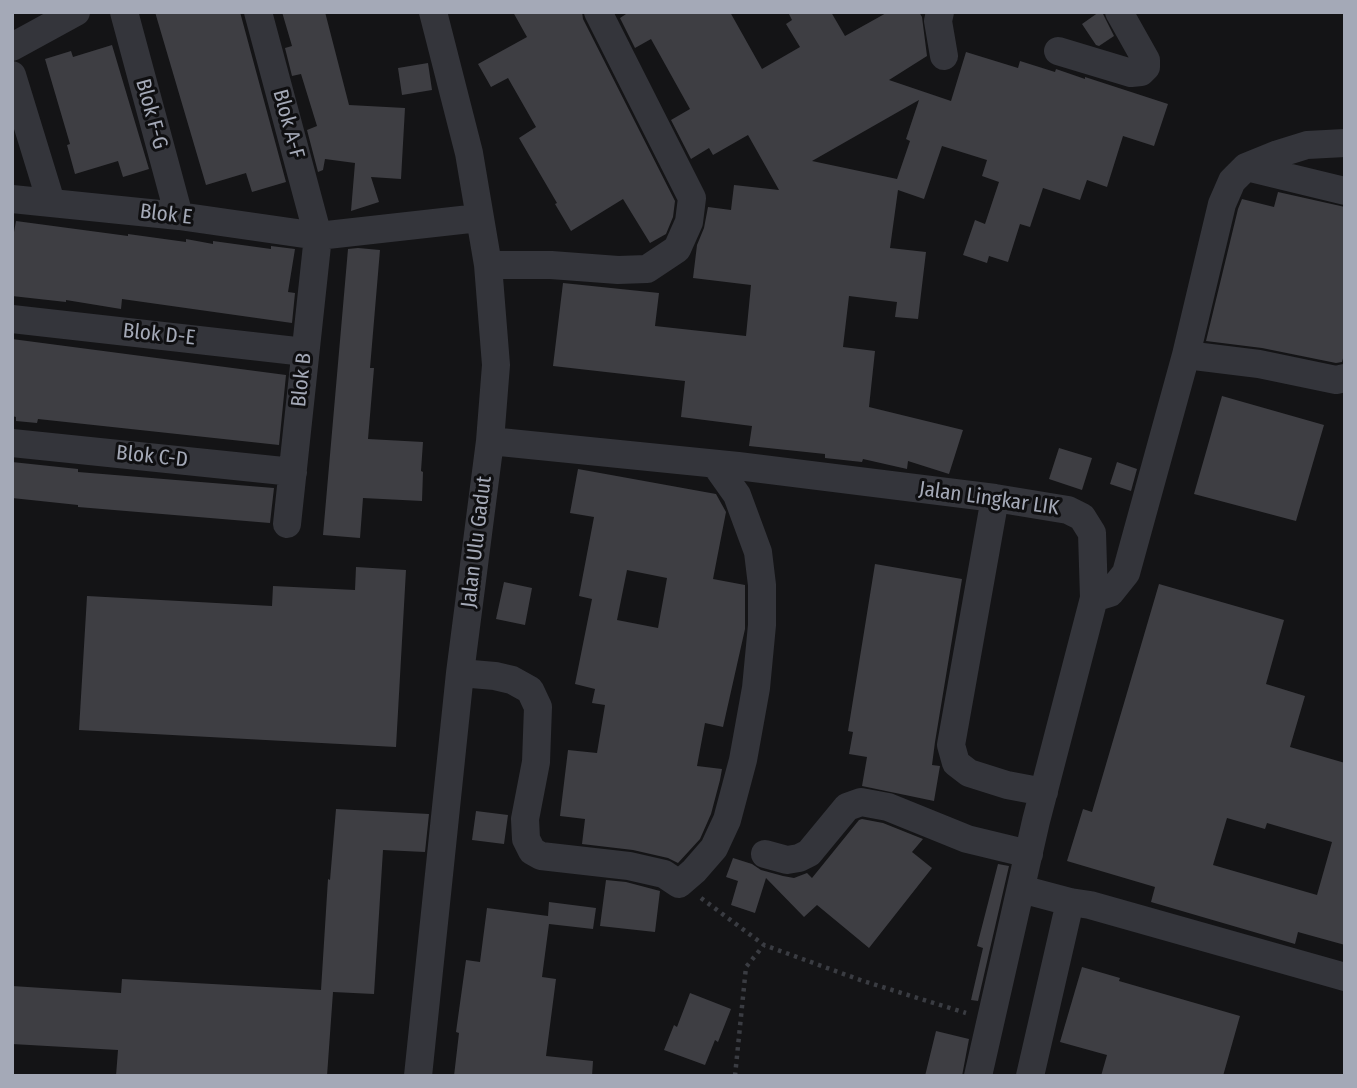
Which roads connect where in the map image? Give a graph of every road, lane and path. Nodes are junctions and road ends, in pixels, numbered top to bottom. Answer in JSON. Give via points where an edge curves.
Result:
{"nodes":[{"id":1,"x":76,"y":12,"type":"edge"},
{"id":2,"x":124,"y":12,"type":"edge"},
{"id":3,"x":258,"y":12,"type":"edge"},
{"id":4,"x":433,"y":12,"type":"edge"},
{"id":5,"x":598,"y":12,"type":"edge"},
{"id":6,"x":940,"y":12,"type":"edge"},
{"id":7,"x":1119,"y":12,"type":"edge"},
{"id":8,"x":12,"y":47,"type":"edge"},
{"id":9,"x":1058,"y":51,"type":"dead end"},
{"id":10,"x":944,"y":56,"type":"dead end"},
{"id":11,"x":12,"y":75,"type":"edge"},
{"id":12,"x":1345,"y":143,"type":"edge"},
{"id":13,"x":1246,"y":167,"type":"junction"},
{"id":14,"x":1345,"y":191,"type":"edge"},
{"id":15,"x":12,"y":199,"type":"edge"},
{"id":16,"x":51,"y":202,"type":"junction"},
{"id":17,"x":179,"y":216,"type":"junction"},
{"id":18,"x":479,"y":218,"type":"junction"},
{"id":19,"x":318,"y":236,"type":"junction"},
{"id":20,"x":488,"y":265,"type":"junction"},
{"id":21,"x":12,"y":319,"type":"edge"},
{"id":22,"x":305,"y":352,"type":"junction"},
{"id":23,"x":1186,"y":355,"type":"junction"},
{"id":24,"x":1345,"y":378,"type":"edge"},
{"id":25,"x":490,"y":441,"type":"junction"},
{"id":26,"x":12,"y":443,"type":"edge"},
{"id":27,"x":715,"y":464,"type":"junction"},
{"id":28,"x":293,"y":472,"type":"junction"},
{"id":29,"x":995,"y":498,"type":"junction"},
{"id":30,"x":287,"y":524,"type":"dead end"},
{"id":31,"x":1094,"y":598,"type":"junction"},
{"id":32,"x":460,"y":673,"type":"junction"},
{"id":33,"x":1044,"y":792,"type":"junction"},
{"id":34,"x":765,"y":854,"type":"dead end"},
{"id":35,"x":1029,"y":854,"type":"junction"},
{"id":36,"x":678,"y":884,"type":"junction"},
{"id":37,"x":1021,"y":889,"type":"junction"},
{"id":38,"x":1070,"y":902,"type":"junction"},
{"id":39,"x":764,"y":946,"type":"junction"},
{"id":40,"x":1345,"y":976,"type":"edge"},
{"id":41,"x":990,"y":1020,"type":"junction"},
{"id":42,"x":418,"y":1076,"type":"edge"},
{"id":43,"x":734,"y":1076,"type":"edge"},
{"id":44,"x":978,"y":1076,"type":"edge"},
{"id":45,"x":1030,"y":1076,"type":"edge"}],
"edges":[{"from":1,"to":8,"type":"street"},
{"from":2,"to":17,"type":"street","name":"Blok F-G"},
{"from":3,"to":19,"type":"street","name":"Blok A-F"},
{"from":4,"to":18,"type":"street","name":"Jalan Ulu Gadut","via":[[469,153]]},
{"from":5,"to":20,"type":"street","via":[[692,198],[689,222],[677,249],[647,269]]},
{"from":6,"to":10,"type":"street","via":[[937,21]]},
{"from":7,"to":9,"type":"street","via":[[1146,60],[1141,72]]},
{"from":11,"to":16,"type":"street"},
{"from":12,"to":13,"type":"street","via":[[1307,145]]},
{"from":13,"to":14,"type":"street"},
{"from":13,"to":23,"type":"street","via":[[1232,181],[1222,204]]},
{"from":15,"to":16,"type":"street","name":"Blok E"},
{"from":16,"to":17,"type":"street","name":"Blok E"},
{"from":17,"to":19,"type":"street","name":"Blok E"},
{"from":18,"to":19,"type":"street","name":"Blok E"},
{"from":18,"to":20,"type":"street","name":"Jalan Ulu Gadut"},
{"from":19,"to":22,"type":"street","name":"Blok B"},
{"from":20,"to":25,"type":"street","name":"Jalan Ulu Gadut","via":[[496,365]]},
{"from":21,"to":22,"type":"street","name":"Blok D-E"},
{"from":22,"to":28,"type":"street","name":"Blok B"},
{"from":23,"to":24,"type":"street"},
{"from":23,"to":31,"type":"street","via":[[1126,573],[1110,593]]},
{"from":25,"to":27,"type":"street","name":"Jalan Lingkar LIK"},
{"from":25,"to":32,"type":"street","name":"Jalan Ulu Gadut"},
{"from":26,"to":28,"type":"street","name":"Blok C-D"},
{"from":27,"to":29,"type":"street","name":"Jalan Lingkar LIK"},
{"from":27,"to":36,"type":"street","via":[[737,495],[758,552],[762,625],[756,688],[727,820],[714,848]]},
{"from":28,"to":30,"type":"street","name":"Blok B"},
{"from":29,"to":31,"type":"street","name":"Jalan Lingkar LIK","via":[[1068,510],[1082,517],[1092,533]]},
{"from":29,"to":33,"type":"street","via":[[951,745],[956,763],[969,773]]},
{"from":31,"to":33,"type":"street","name":"Jalan Lingkar LIK"},
{"from":32,"to":36,"type":"street","via":[[512,680],[530,690],[538,707],[536,762],[525,819],[532,851],[541,856],[629,866],[664,874]]},
{"from":32,"to":42,"type":"street","name":"Jalan Ulu Gadut"},
{"from":33,"to":35,"type":"street","name":"Jalan Lingkar LIK"},
{"from":34,"to":35,"type":"street","via":[[799,859],[847,807],[861,802],[888,807],[967,839]]},
{"from":35,"to":37,"type":"street","name":"Jalan Lingkar LIK"},
{"from":36,"to":39,"type":"path"},
{"from":37,"to":38,"type":"street"},
{"from":37,"to":41,"type":"street","name":"Jalan Lingkar LIK"},
{"from":38,"to":40,"type":"street"},
{"from":38,"to":45,"type":"street"},
{"from":39,"to":41,"type":"path"},
{"from":39,"to":43,"type":"path","via":[[746,967]]},
{"from":41,"to":44,"type":"street","name":"Jalan Lingkar LIK"}]}
